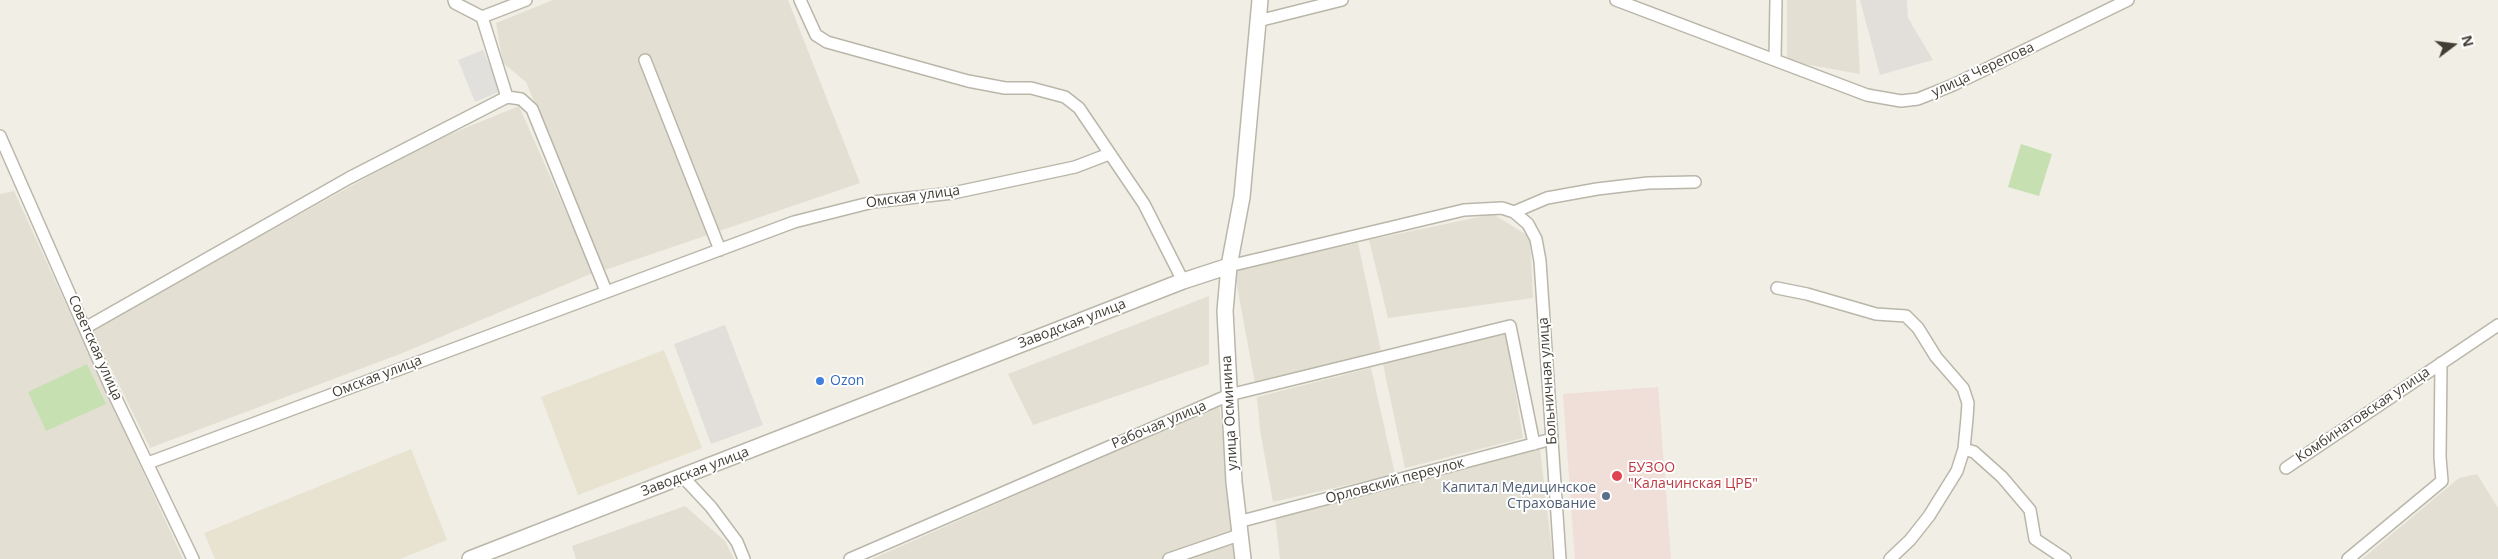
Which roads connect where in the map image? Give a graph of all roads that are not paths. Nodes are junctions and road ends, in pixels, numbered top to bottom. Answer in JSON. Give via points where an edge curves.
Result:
{"nodes":[{"id":1,"x":454,"y":0,"type":"edge"},
{"id":2,"x":526,"y":0,"type":"edge"},
{"id":3,"x":800,"y":0,"type":"edge"},
{"id":4,"x":1260,"y":0,"type":"edge"},
{"id":5,"x":1342,"y":0,"type":"edge"},
{"id":6,"x":1616,"y":0,"type":"edge"},
{"id":7,"x":1776,"y":0,"type":"edge"},
{"id":8,"x":2128,"y":0,"type":"edge"},
{"id":9,"x":482,"y":17,"type":"junction"},
{"id":10,"x":1258,"y":20,"type":"junction"},
{"id":11,"x":645,"y":60,"type":"dead end"},
{"id":12,"x":1775,"y":60,"type":"junction"},
{"id":13,"x":506,"y":97,"type":"junction"},
{"id":14,"x":0,"y":136,"type":"edge"},
{"id":15,"x":1109,"y":154,"type":"junction"},
{"id":16,"x":1695,"y":182,"type":"dead end"},
{"id":17,"x":1514,"y":212,"type":"junction"},
{"id":18,"x":720,"y":250,"type":"junction"},
{"id":19,"x":1229,"y":266,"type":"junction"},
{"id":20,"x":1183,"y":281,"type":"junction"},
{"id":21,"x":1777,"y":288,"type":"dead end"},
{"id":22,"x":606,"y":291,"type":"junction"},
{"id":23,"x":2498,"y":325,"type":"edge"},
{"id":24,"x":85,"y":328,"type":"junction"},
{"id":25,"x":2441,"y":363,"type":"junction"},
{"id":26,"x":1229,"y":395,"type":"junction"},
{"id":27,"x":1552,"y":439,"type":"junction"},
{"id":28,"x":1534,"y":444,"type":"junction"},
{"id":29,"x":1964,"y":449,"type":"junction"},
{"id":30,"x":148,"y":463,"type":"junction"},
{"id":31,"x":2286,"y":468,"type":"dead end"},
{"id":32,"x":683,"y":477,"type":"junction"},
{"id":33,"x":1238,"y":528,"type":"junction"},
{"id":34,"x":193,"y":559,"type":"edge"},
{"id":35,"x":470,"y":559,"type":"edge"},
{"id":36,"x":744,"y":559,"type":"edge"},
{"id":37,"x":850,"y":559,"type":"edge"},
{"id":38,"x":1169,"y":559,"type":"edge"},
{"id":39,"x":1243,"y":559,"type":"edge"},
{"id":40,"x":1560,"y":559,"type":"edge"},
{"id":41,"x":1890,"y":559,"type":"edge"},
{"id":42,"x":2065,"y":559,"type":"edge"},
{"id":43,"x":2348,"y":559,"type":"edge"}],
"edges":[{"from":1,"to":9,"type":"street"},
{"from":2,"to":9,"type":"street"},
{"from":3,"to":15,"type":"street","via":[[816,35],[827,42],[968,80],[1065,96],[1079,108]]},
{"from":4,"to":10,"type":"street","name":"улица Осминина"},
{"from":5,"to":10,"type":"street"},
{"from":6,"to":12,"type":"street","name":"улица Черепова"},
{"from":7,"to":12,"type":"street"},
{"from":8,"to":12,"type":"street","name":"улица Черепова","via":[[1918,99],[1901,101],[1868,95]]},
{"from":9,"to":13,"type":"street"},
{"from":10,"to":19,"type":"street","name":"улица Осминина","via":[[1242,197]]},
{"from":11,"to":18,"type":"street"},
{"from":13,"to":22,"type":"street","via":[[521,99],[532,110]]},
{"from":13,"to":24,"type":"street","via":[[348,178]]},
{"from":14,"to":24,"type":"street","name":"Советская улица"},
{"from":15,"to":18,"type":"street","name":"Омская улица","via":[[1075,167],[962,191],[834,210]]},
{"from":15,"to":20,"type":"street","via":[[1144,204]]},
{"from":16,"to":17,"type":"street","via":[[1597,188],[1546,198]]},
{"from":17,"to":19,"type":"street","name":"Заводская улица","via":[[1502,208],[1464,210]]},
{"from":17,"to":27,"type":"street","name":"Больничная улица","via":[[1528,224],[1536,240],[1540,261]]},
{"from":18,"to":22,"type":"street","name":"Омская улица"},
{"from":19,"to":20,"type":"street","name":"Заводская улица"},
{"from":19,"to":26,"type":"street","name":"улица Осминина","via":[[1225,311]]},
{"from":20,"to":32,"type":"street","name":"Заводская улица"},
{"from":21,"to":29,"type":"street","via":[[1876,314],[1898,314],[1912,320],[1936,357],[1963,388],[1968,403]]},
{"from":22,"to":30,"type":"street","name":"Омская улица"},
{"from":23,"to":25,"type":"street","name":"Комбинатовская улица"},
{"from":24,"to":30,"type":"street","name":"Советская улица"},
{"from":25,"to":31,"type":"street","name":"Комбинатовская улица"},
{"from":25,"to":43,"type":"street","name":"Комбинатовская улица","via":[[2442,480]]},
{"from":26,"to":28,"type":"street","name":"Рабочая улица","via":[[1510,326]]},
{"from":26,"to":33,"type":"street","name":"улица Осминина"},
{"from":26,"to":37,"type":"street","name":"Рабочая улица"},
{"from":27,"to":28,"type":"street","name":"Орловский переулок"},
{"from":27,"to":40,"type":"street","name":"Больничная улица"},
{"from":28,"to":33,"type":"street","name":"Орловский переулок"},
{"from":29,"to":41,"type":"street","via":[[1946,491],[1910,540]]},
{"from":29,"to":42,"type":"street","via":[[1974,452],[2002,477],[2030,510],[2035,539]]},
{"from":30,"to":34,"type":"street","name":"Советская улица"},
{"from":32,"to":35,"type":"street","name":"Заводская улица"},
{"from":32,"to":36,"type":"street","via":[[711,507],[737,542]]},
{"from":33,"to":38,"type":"street","name":"Орловский переулок"},
{"from":33,"to":39,"type":"street","name":"улица Осминина"}]}
